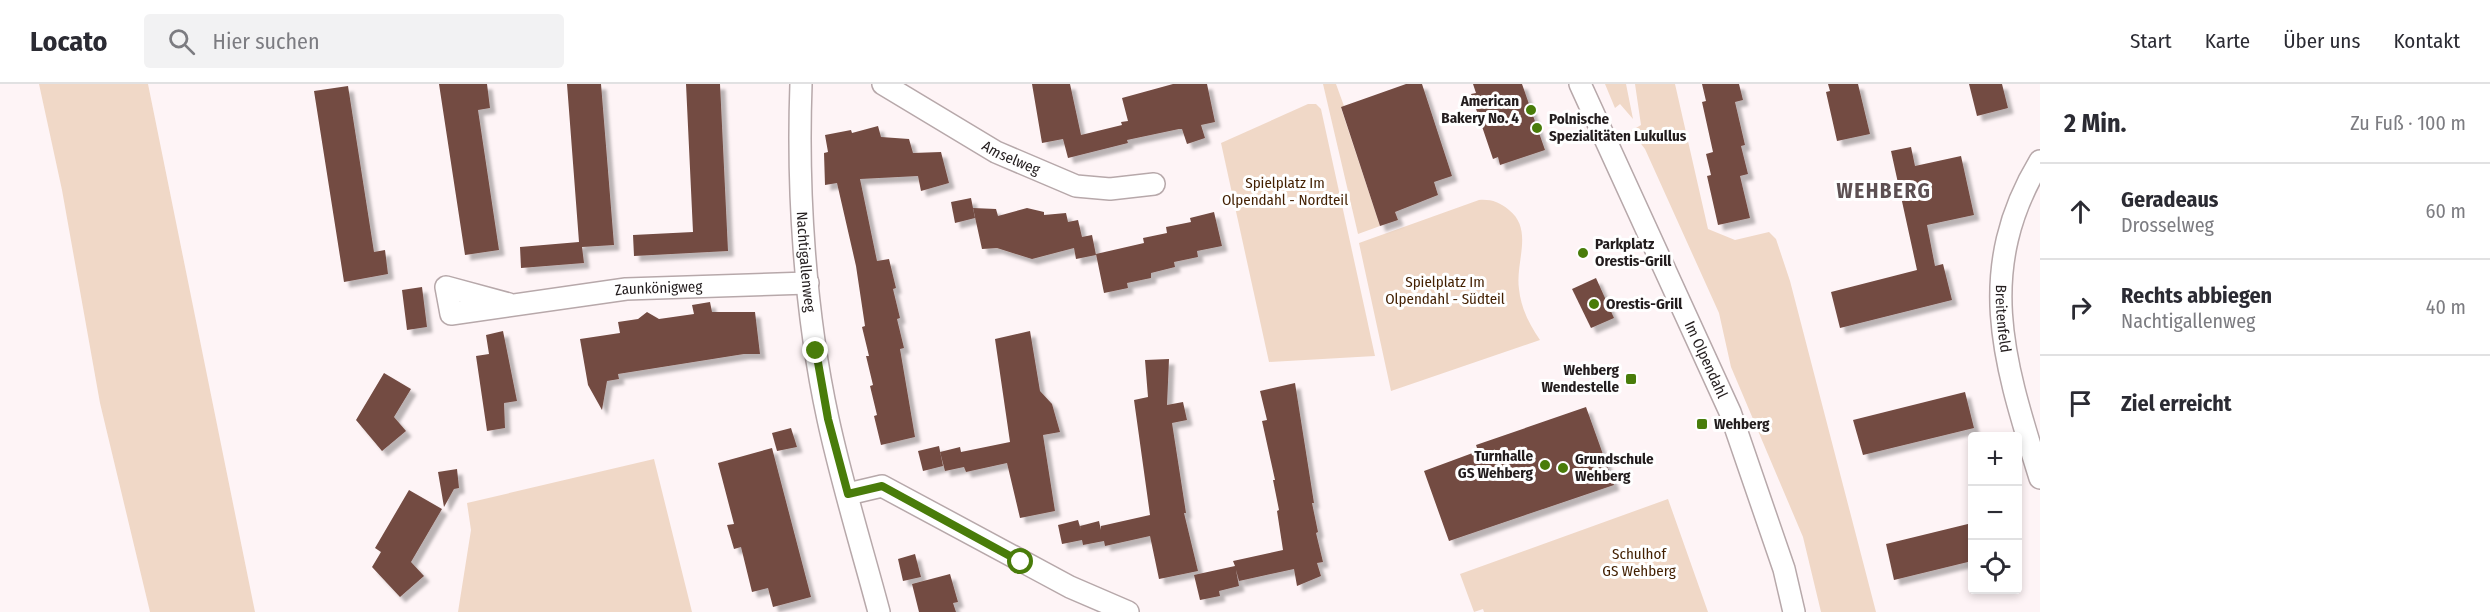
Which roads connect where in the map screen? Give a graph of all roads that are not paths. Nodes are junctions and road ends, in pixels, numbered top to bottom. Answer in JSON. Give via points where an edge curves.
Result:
{"nodes":[{"id":1,"x":801,"y":84,"type":"edge"},
{"id":2,"x":884,"y":84,"type":"edge"},
{"id":3,"x":1580,"y":84,"type":"edge"},
{"id":4,"x":2040,"y":161,"type":"edge"},
{"id":5,"x":1154,"y":184,"type":"dead end"},
{"id":6,"x":808,"y":283,"type":"junction"},
{"id":7,"x":509,"y":304,"type":"dead end"},
{"id":8,"x":2040,"y":478,"type":"edge"},
{"id":9,"x":848,"y":494,"type":"junction"},
{"id":10,"x":879,"y":612,"type":"edge"},
{"id":11,"x":1128,"y":612,"type":"edge"},
{"id":12,"x":1794,"y":612,"type":"edge"}],
"edges":[{"from":1,"to":6,"type":"street","name":"Nachtigallenweg"},
{"from":2,"to":5,"type":"street","name":"Amselweg","via":[[996,152],[1076,186],[1110,189]]},
{"from":3,"to":12,"type":"street","name":"Im Olpendahl","via":[[1730,412],[1784,569]]},
{"from":4,"to":8,"type":"street","name":"Breitenfeld","via":[[2006,242],[1999,304],[2009,374]]},
{"from":6,"to":7,"type":"street","name":"Zaunkönigweg","via":[[626,289]]},
{"from":6,"to":9,"type":"street","name":"Nachtigallenweg","via":[[828,419]]},
{"from":9,"to":10,"type":"street","name":"Nachtigallenweg"},
{"from":9,"to":11,"type":"street","via":[[882,486],[1060,582]]}]}
